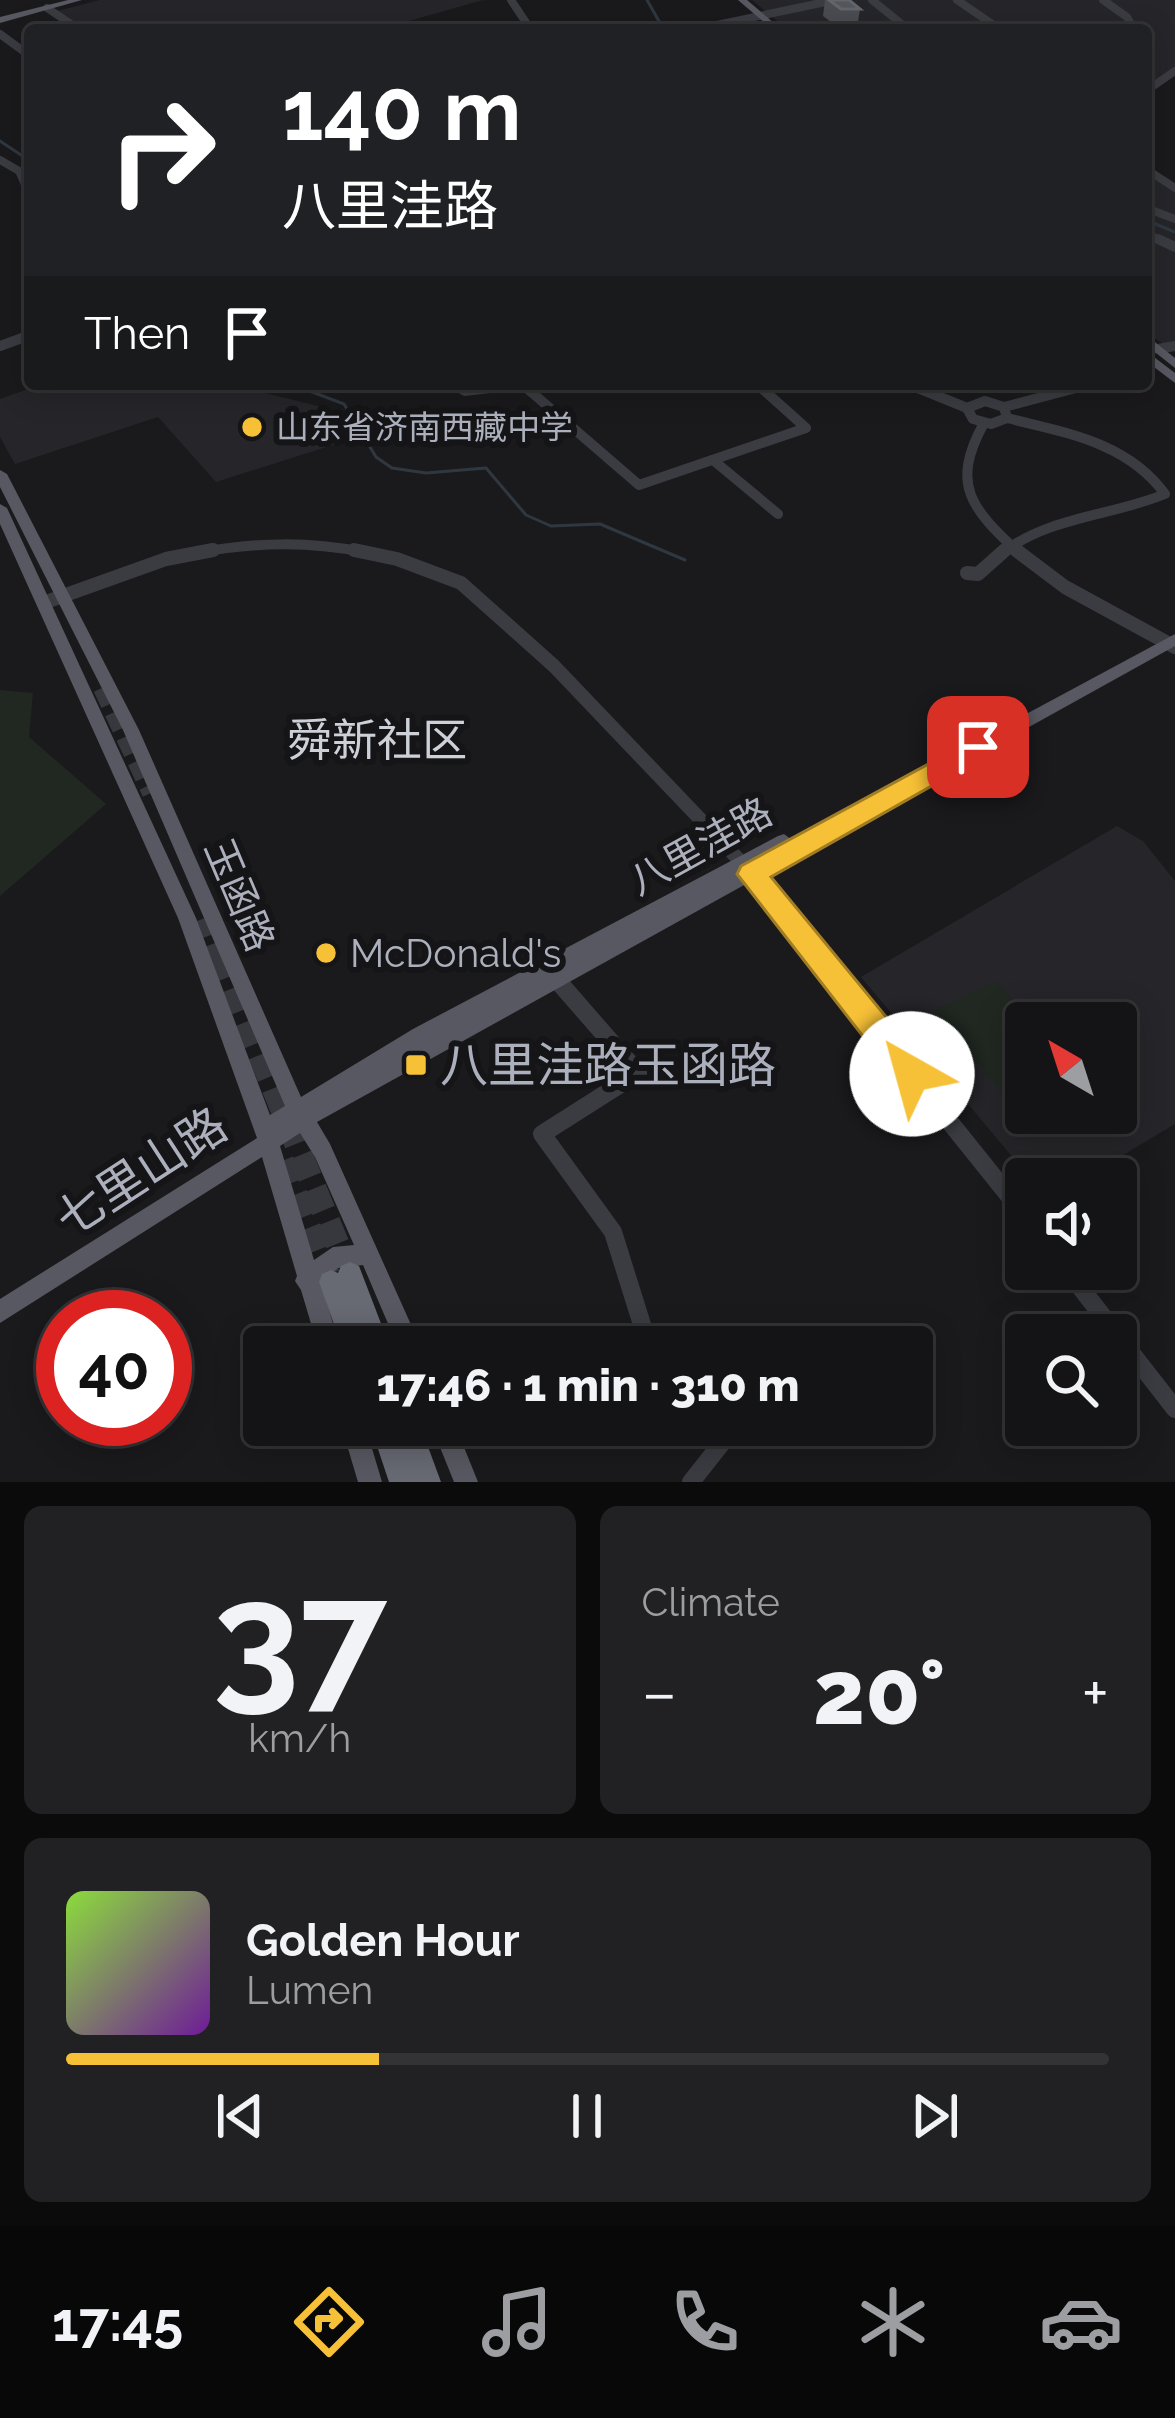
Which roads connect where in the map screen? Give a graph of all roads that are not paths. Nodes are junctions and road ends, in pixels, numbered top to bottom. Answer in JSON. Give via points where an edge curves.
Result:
{"nodes":[{"id":1,"x":78,"y":0,"type":"edge"},
{"id":2,"x":729,"y":0,"type":"edge"},
{"id":3,"x":742,"y":0,"type":"edge"},
{"id":4,"x":836,"y":0,"type":"edge"},
{"id":5,"x":872,"y":0,"type":"edge"},
{"id":6,"x":957,"y":0,"type":"edge"},
{"id":7,"x":1103,"y":0,"type":"edge"},
{"id":8,"x":47,"y":8,"type":"junction"},
{"id":9,"x":0,"y":20,"type":"edge"},
{"id":10,"x":759,"y":23,"type":"edge"},
{"id":11,"x":69,"y":24,"type":"edge"},
{"id":12,"x":902,"y":24,"type":"edge"},
{"id":13,"x":992,"y":24,"type":"edge"},
{"id":14,"x":1131,"y":24,"type":"edge"},
{"id":15,"x":0,"y":34,"type":"edge"},
{"id":16,"x":24,"y":43,"type":"edge"},
{"id":17,"x":15,"y":45,"type":"junction"},
{"id":18,"x":24,"y":52,"type":"edge"},
{"id":19,"x":0,"y":160,"type":"edge"},
{"id":20,"x":24,"y":182,"type":"edge"},
{"id":21,"x":1158,"y":357,"type":"edge"},
{"id":22,"x":1175,"y":379,"type":"edge"},
{"id":23,"x":533,"y":390,"type":"edge"},
{"id":24,"x":765,"y":390,"type":"edge"},
{"id":25,"x":923,"y":390,"type":"edge"},
{"id":26,"x":1041,"y":390,"type":"edge"},
{"id":27,"x":1068,"y":390,"type":"edge"},
{"id":28,"x":967,"y":408,"type":"junction"},
{"id":29,"x":1000,"y":409,"type":"junction"},
{"id":30,"x":983,"y":423,"type":"junction"},
{"id":31,"x":713,"y":460,"type":"junction"},
{"id":32,"x":0,"y":474,"type":"edge"},
{"id":33,"x":0,"y":508,"type":"edge"},
{"id":34,"x":778,"y":514,"type":"dead end"},
{"id":35,"x":1011,"y":546,"type":"junction"},
{"id":36,"x":967,"y":573,"type":"dead end"},
{"id":37,"x":65,"y":596,"type":"junction"},
{"id":38,"x":46,"y":602,"type":"junction"},
{"id":39,"x":1170,"y":639,"type":"edge"},
{"id":40,"x":747,"y":869,"type":"junction"},
{"id":41,"x":556,"y":980,"type":"junction"},
{"id":42,"x":301,"y":1113,"type":"junction"},
{"id":43,"x":264,"y":1136,"type":"junction"},
{"id":44,"x":1005,"y":1191,"type":"edge"},
{"id":45,"x":370,"y":1254,"type":"junction"},
{"id":46,"x":329,"y":1279,"type":"junction"},
{"id":47,"x":1082,"y":1290,"type":"edge"},
{"id":48,"x":0,"y":1300,"type":"edge"},
{"id":49,"x":0,"y":1312,"type":"edge"},
{"id":50,"x":329,"y":1326,"type":"edge"},
{"id":51,"x":347,"y":1326,"type":"edge"},
{"id":52,"x":362,"y":1326,"type":"edge"},
{"id":53,"x":401,"y":1326,"type":"edge"},
{"id":54,"x":643,"y":1326,"type":"edge"},
{"id":55,"x":1175,"y":1409,"type":"edge"},
{"id":56,"x":359,"y":1446,"type":"edge"},
{"id":57,"x":451,"y":1446,"type":"edge"},
{"id":58,"x":716,"y":1446,"type":"edge"},
{"id":59,"x":404,"y":1460,"type":"edge"},
{"id":60,"x":370,"y":1482,"type":"edge"},
{"id":61,"x":431,"y":1482,"type":"edge"},
{"id":62,"x":466,"y":1482,"type":"edge"},
{"id":63,"x":691,"y":1482,"type":"edge"}],
"edges":[{"from":1,"to":8,"type":"main road"},
{"from":2,"to":10,"type":"main road"},
{"from":3,"to":10,"type":"main road"},
{"from":4,"to":10,"type":"street"},
{"from":5,"to":12,"type":"street"},
{"from":6,"to":13,"type":"street"},
{"from":7,"to":14,"type":"street"},
{"from":8,"to":9,"type":"main road"},
{"from":8,"to":11,"type":"street"},
{"from":15,"to":17,"type":"street"},
{"from":16,"to":17,"type":"street"},
{"from":17,"to":18,"type":"street"},
{"from":19,"to":20,"type":"street"},
{"from":21,"to":22,"type":"main road"},
{"from":23,"to":31,"type":"street","via":[[639,485]]},
{"from":24,"to":31,"type":"street","via":[[806,428]]},
{"from":25,"to":28,"type":"street"},
{"from":26,"to":29,"type":"street"},
{"from":27,"to":29,"type":"street"},
{"from":28,"to":29,"type":"street"},
{"from":28,"to":30,"type":"street"},
{"from":29,"to":30,"type":"street"},
{"from":29,"to":35,"type":"street","via":[[1116,452],[1156,478],[1165,494],[1085,513]]},
{"from":30,"to":35,"type":"street","via":[[965,448],[963,468],[982,516]]},
{"from":31,"to":34,"type":"street"},
{"from":32,"to":37,"type":"main road","name":"玉函路"},
{"from":33,"to":38,"type":"main road","name":"玉函路"},
{"from":35,"to":36,"type":"street","via":[[978,574]]},
{"from":35,"to":39,"type":"street","via":[[1076,596]]},
{"from":37,"to":38,"type":"street"},
{"from":37,"to":40,"type":"street","via":[[166,559],[247,544],[318,543],[398,559],[460,583],[554,666]]},
{"from":37,"to":42,"type":"main road","name":"玉函路"},
{"from":38,"to":43,"type":"main road","name":"玉函路","via":[[188,918]]},
{"from":39,"to":40,"type":"main road","name":"八里洼路"},
{"from":40,"to":41,"type":"main road","name":"八里洼路"},
{"from":40,"to":42,"type":"main road","name":"八里洼路","via":[[420,1035]]},
{"from":40,"to":44,"type":"street"},
{"from":41,"to":42,"type":"main road","name":"八里洼路"},
{"from":41,"to":54,"type":"street","via":[[638,1073],[542,1134],[613,1232]]},
{"from":42,"to":43,"type":"main road","name":"八里洼路"},
{"from":42,"to":45,"type":"main road","name":"玉函路"},
{"from":43,"to":46,"type":"main road","name":"玉函路"},
{"from":43,"to":48,"type":"main road","name":"七里山路"},
{"from":43,"to":49,"type":"main road","name":"七里山路"},
{"from":45,"to":46,"type":"main road","via":[[333,1258]]},
{"from":45,"to":53,"type":"main road","name":"玉函路"},
{"from":46,"to":50,"type":"main road","name":"玉函路"},
{"from":46,"to":51,"type":"highway"},
{"from":46,"to":52,"type":"highway"},
{"from":47,"to":55,"type":"street"},
{"from":56,"to":60,"type":"main road"},
{"from":57,"to":62,"type":"main road"},
{"from":58,"to":63,"type":"street"},
{"from":59,"to":61,"type":"highway"}]}
